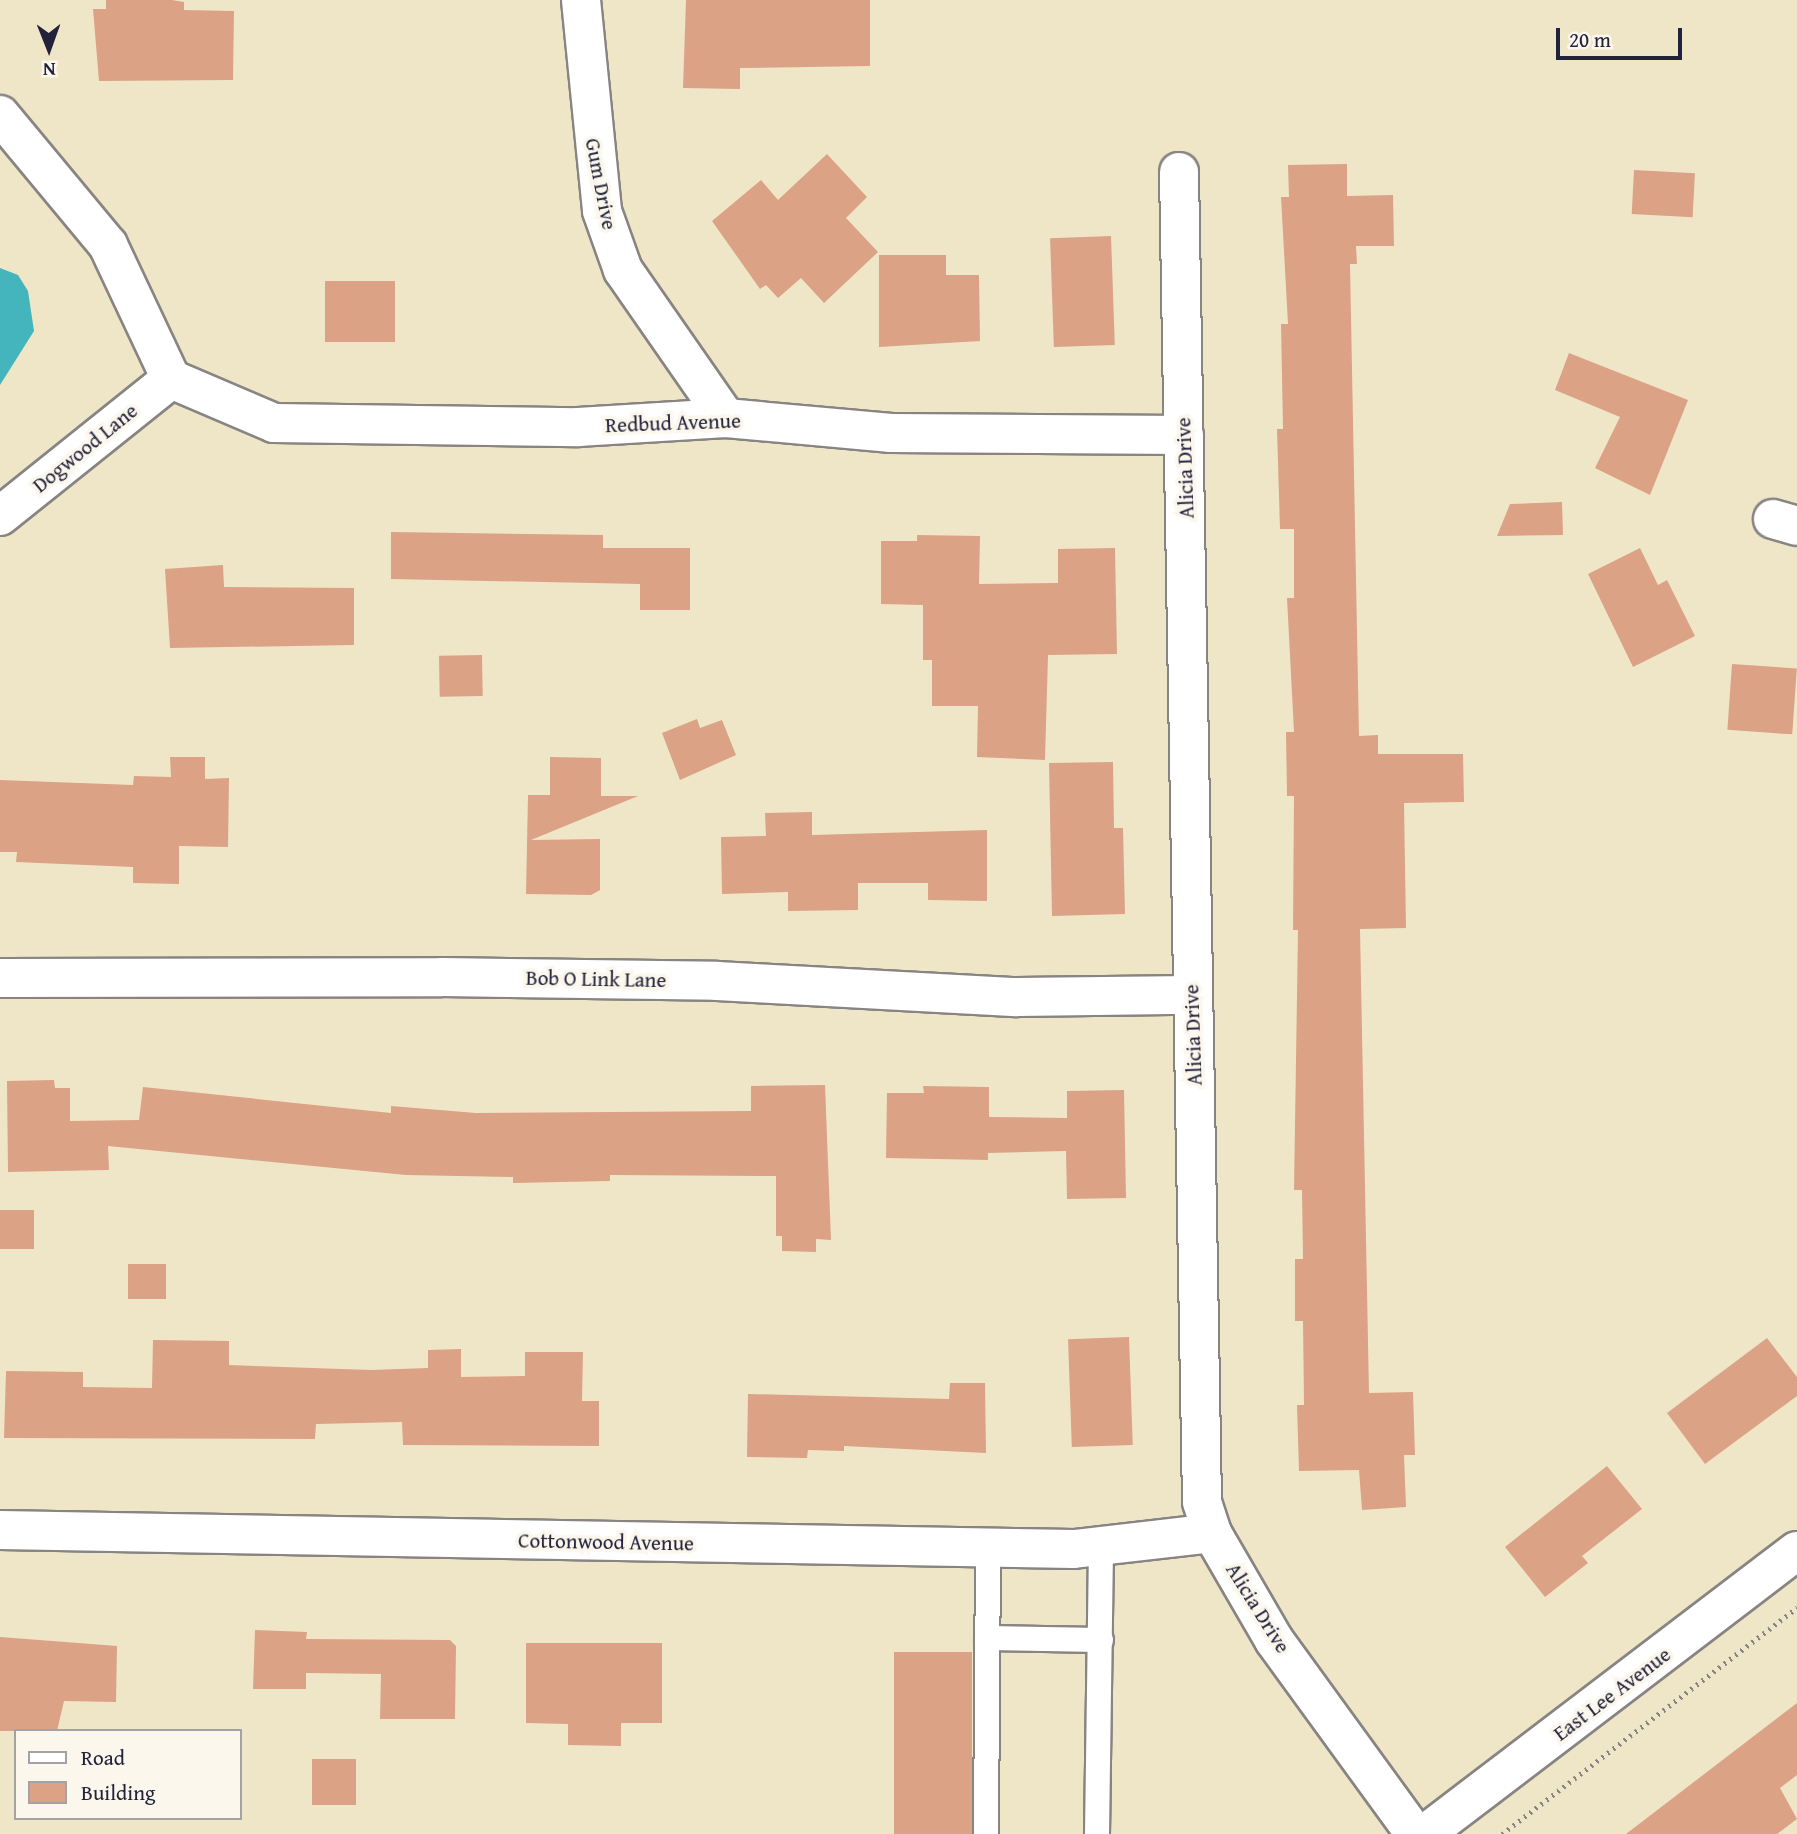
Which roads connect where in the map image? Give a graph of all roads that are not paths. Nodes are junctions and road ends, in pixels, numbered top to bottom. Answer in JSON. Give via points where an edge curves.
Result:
{"nodes":[{"id":1,"x":581,"y":0,"type":"edge"},
{"id":2,"x":0,"y":116,"type":"edge"},
{"id":3,"x":1179,"y":172,"type":"dead end"},
{"id":4,"x":171,"y":379,"type":"junction"},
{"id":5,"x":726,"y":418,"type":"junction"},
{"id":6,"x":1184,"y":435,"type":"junction"},
{"id":7,"x":0,"y":516,"type":"edge"},
{"id":8,"x":0,"y":978,"type":"edge"},
{"id":9,"x":1191,"y":995,"type":"junction"},
{"id":10,"x":0,"y":1530,"type":"edge"},
{"id":11,"x":1212,"y":1533,"type":"junction"},
{"id":12,"x":1101,"y":1545,"type":"junction"},
{"id":13,"x":988,"y":1547,"type":"junction"},
{"id":14,"x":1797,"y":1550,"type":"edge"},
{"id":15,"x":987,"y":1639,"type":"junction"},
{"id":16,"x":1101,"y":1640,"type":"junction"},
{"id":17,"x":986,"y":1834,"type":"edge"},
{"id":18,"x":1097,"y":1834,"type":"edge"},
{"id":19,"x":1415,"y":1834,"type":"edge"},
{"id":20,"x":1425,"y":1834,"type":"edge"}],
"edges":[{"from":1,"to":5,"type":"street","name":"Gum Drive","via":[[602,211],[623,270]]},
{"from":2,"to":4,"type":"street","via":[[108,245]]},
{"from":3,"to":6,"type":"street","name":"Alicia Drive"},
{"from":4,"to":5,"type":"street","name":"Redbud Avenue","via":[[274,423],[579,427]]},
{"from":4,"to":7,"type":"street","name":"Dogwood Lane"},
{"from":5,"to":6,"type":"street","name":"Redbud Avenue","via":[[891,433]]},
{"from":6,"to":9,"type":"street","name":"Alicia Drive"},
{"from":8,"to":9,"type":"street","name":"Bob O Link Lane","via":[[442,977],[717,981],[1017,997]]},
{"from":9,"to":11,"type":"street","name":"Alicia Drive","via":[[1198,1455]]},
{"from":10,"to":13,"type":"street","name":"Cottonwood Avenue"},
{"from":11,"to":12,"type":"street","name":"Cottonwood Avenue"},
{"from":11,"to":19,"type":"street","name":"Alicia Drive","via":[[1275,1640]]},
{"from":12,"to":13,"type":"street","name":"Cottonwood Avenue"},
{"from":12,"to":16,"type":"lane"},
{"from":13,"to":15,"type":"lane"},
{"from":14,"to":20,"type":"street","name":"East Lee Avenue"},
{"from":15,"to":16,"type":"lane"},
{"from":15,"to":17,"type":"lane"},
{"from":16,"to":18,"type":"lane"}]}
